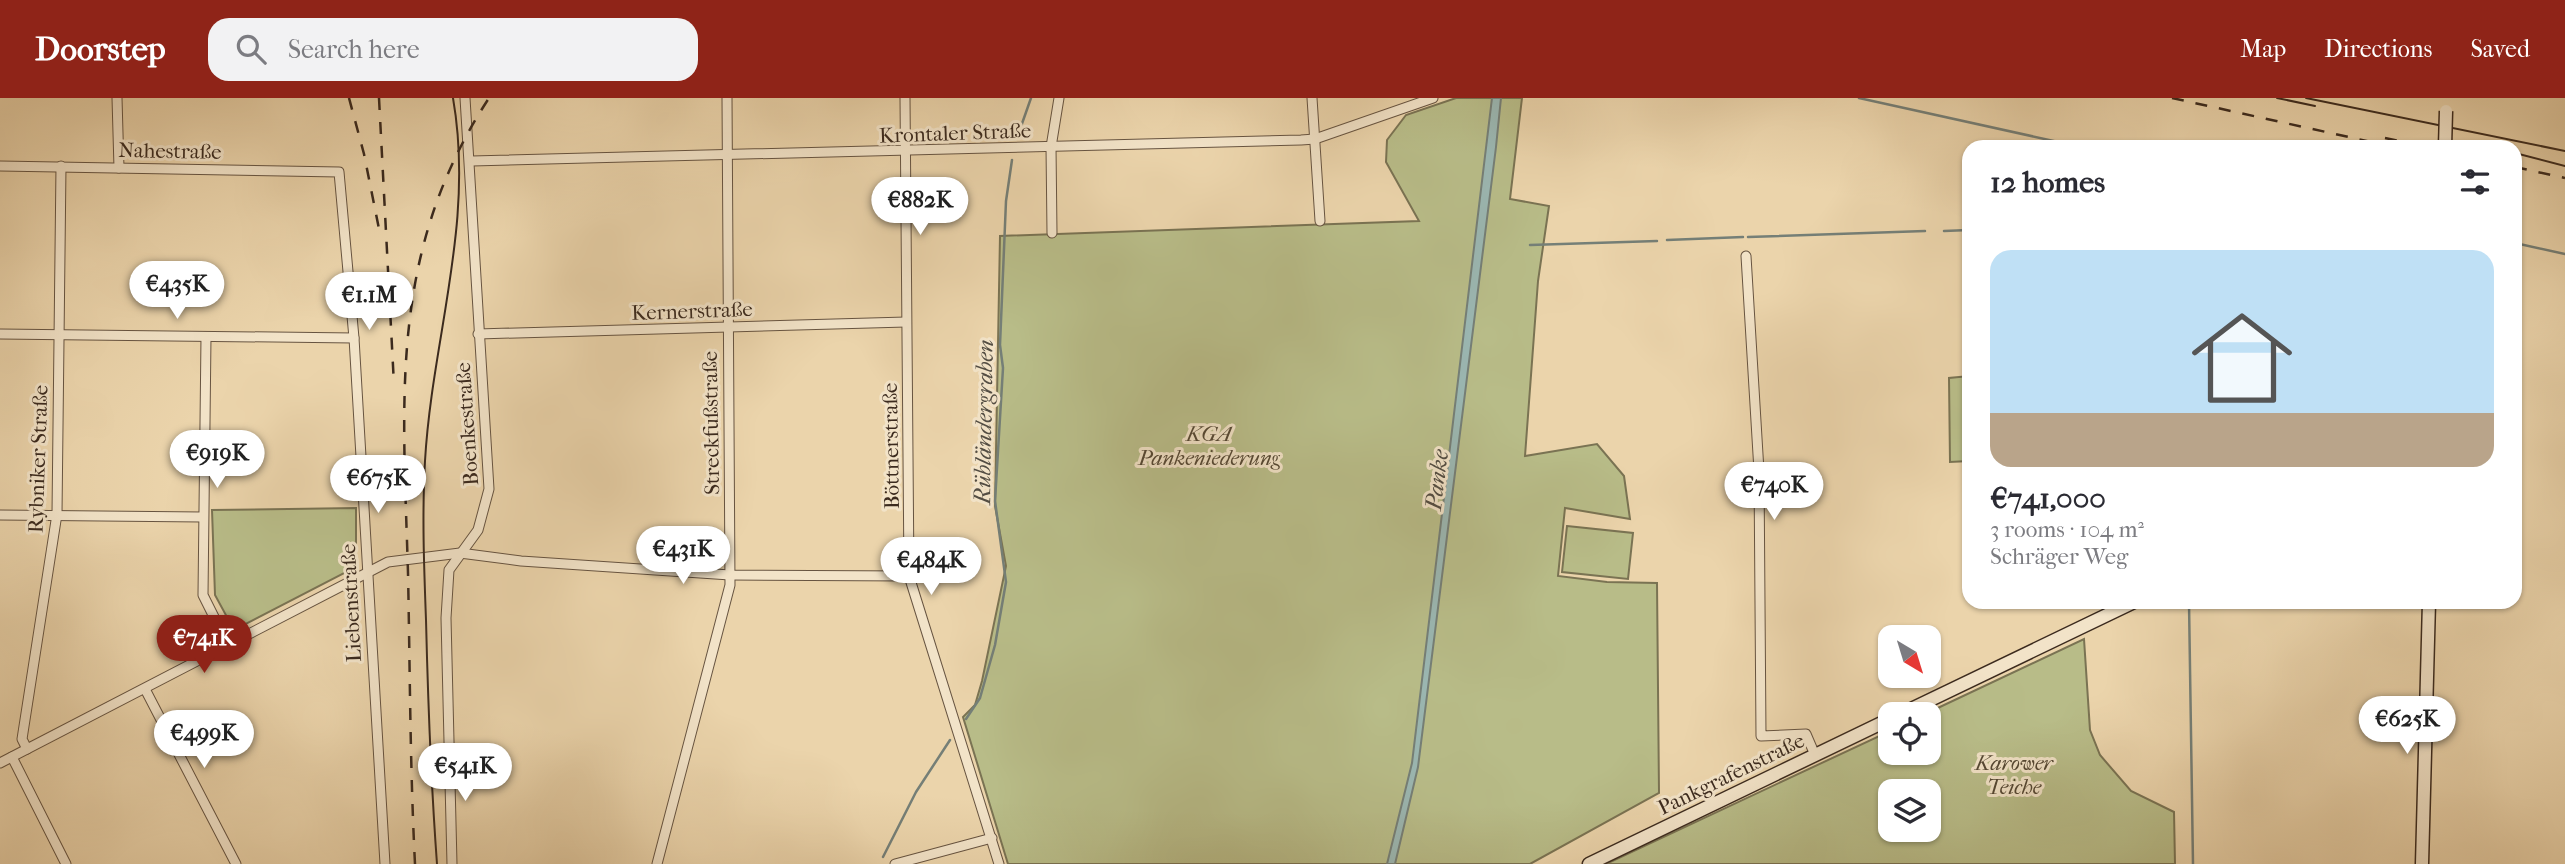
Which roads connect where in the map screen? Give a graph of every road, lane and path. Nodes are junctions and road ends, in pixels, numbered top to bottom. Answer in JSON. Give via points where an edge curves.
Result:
{"nodes":[{"id":1,"x":117,"y":98,"type":"edge"},
{"id":2,"x":465,"y":98,"type":"edge"},
{"id":3,"x":727,"y":98,"type":"edge"},
{"id":4,"x":905,"y":98,"type":"edge"},
{"id":5,"x":1059,"y":98,"type":"edge"},
{"id":6,"x":1312,"y":98,"type":"edge"},
{"id":7,"x":1433,"y":98,"type":"edge"},
{"id":8,"x":2446,"y":105,"type":"edge"},
{"id":9,"x":1315,"y":139,"type":"junction"},
{"id":10,"x":2445,"y":140,"type":"edge"},
{"id":11,"x":1051,"y":147,"type":"junction"},
{"id":12,"x":905,"y":152,"type":"junction"},
{"id":13,"x":729,"y":155,"type":"junction"},
{"id":14,"x":472,"y":162,"type":"junction"},
{"id":15,"x":0,"y":166,"type":"edge"},
{"id":16,"x":61,"y":166,"type":"junction"},
{"id":17,"x":119,"y":168,"type":"junction"},
{"id":18,"x":340,"y":173,"type":"joint"},
{"id":19,"x":1320,"y":221,"type":"dead end"},
{"id":20,"x":1052,"y":233,"type":"dead end"},
{"id":21,"x":1746,"y":256,"type":"dead end"},
{"id":22,"x":906,"y":323,"type":"junction"},
{"id":23,"x":727,"y":328,"type":"junction"},
{"id":24,"x":0,"y":334,"type":"edge"},
{"id":25,"x":58,"y":334,"type":"junction"},
{"id":26,"x":478,"y":334,"type":"junction"},
{"id":27,"x":206,"y":337,"type":"junction"},
{"id":28,"x":354,"y":338,"type":"junction"},
{"id":29,"x":57,"y":514,"type":"junction"},
{"id":30,"x":0,"y":515,"type":"edge"},
{"id":31,"x":202,"y":517,"type":"junction"},
{"id":32,"x":460,"y":553,"type":"junction"},
{"id":33,"x":366,"y":573,"type":"junction"},
{"id":34,"x":730,"y":575,"type":"junction"},
{"id":35,"x":909,"y":576,"type":"junction"},
{"id":36,"x":2119,"y":609,"type":"edge"},
{"id":37,"x":2428,"y":609,"type":"edge"},
{"id":38,"x":228,"y":645,"type":"junction"},
{"id":39,"x":145,"y":689,"type":"junction"},
{"id":40,"x":1926,"y":702,"type":"edge"},
{"id":41,"x":1878,"y":725,"type":"edge"},
{"id":42,"x":27,"y":749,"type":"junction"},
{"id":43,"x":1815,"y":755,"type":"junction"},
{"id":44,"x":12,"y":757,"type":"junction"},
{"id":45,"x":0,"y":763,"type":"edge"},
{"id":46,"x":992,"y":838,"type":"junction"},
{"id":47,"x":66,"y":864,"type":"edge"},
{"id":48,"x":236,"y":864,"type":"edge"},
{"id":49,"x":385,"y":864,"type":"edge"},
{"id":50,"x":452,"y":864,"type":"edge"},
{"id":51,"x":657,"y":864,"type":"edge"},
{"id":52,"x":895,"y":864,"type":"edge"},
{"id":53,"x":999,"y":864,"type":"edge"},
{"id":54,"x":1589,"y":864,"type":"edge"},
{"id":55,"x":2422,"y":864,"type":"edge"}],
"edges":[{"from":1,"to":17,"type":"street"},
{"from":2,"to":14,"type":"street","name":"Boenkestraße"},
{"from":3,"to":13,"type":"street","name":"Streckfußstraße"},
{"from":4,"to":12,"type":"street","name":"Böttnerstraße"},
{"from":5,"to":11,"type":"street"},
{"from":6,"to":9,"type":"street"},
{"from":7,"to":9,"type":"street","name":"Krontaler Straße"},
{"from":8,"to":10,"type":"main road","bridge":true},
{"from":9,"to":11,"type":"street","name":"Krontaler Straße"},
{"from":9,"to":19,"type":"street"},
{"from":11,"to":12,"type":"street","name":"Krontaler Straße"},
{"from":11,"to":20,"type":"street"},
{"from":12,"to":13,"type":"street","name":"Krontaler Straße"},
{"from":12,"to":22,"type":"street","name":"Böttnerstraße"},
{"from":13,"to":14,"type":"street","name":"Krontaler Straße"},
{"from":13,"to":23,"type":"street","name":"Streckfußstraße"},
{"from":14,"to":26,"type":"street","name":"Boenkestraße"},
{"from":15,"to":16,"type":"street","name":"Nahestraße"},
{"from":16,"to":17,"type":"street","name":"Nahestraße"},
{"from":16,"to":25,"type":"street","name":"Rybniker Straße"},
{"from":17,"to":18,"type":"street","name":"Nahestraße"},
{"from":18,"to":28,"type":"street","name":"Liebenstraße"},
{"from":21,"to":43,"type":"street","via":[[1759,471],[1761,736],[1806,734]]},
{"from":22,"to":23,"type":"street","name":"Kernerstraße"},
{"from":22,"to":35,"type":"street","name":"Böttnerstraße"},
{"from":23,"to":26,"type":"street","name":"Kernerstraße"},
{"from":23,"to":34,"type":"street","name":"Streckfußstraße"},
{"from":24,"to":25,"type":"street"},
{"from":25,"to":27,"type":"street"},
{"from":25,"to":29,"type":"street","name":"Rybniker Straße"},
{"from":26,"to":32,"type":"street","name":"Boenkestraße","via":[[489,489],[478,530]]},
{"from":27,"to":28,"type":"street"},
{"from":27,"to":31,"type":"street"},
{"from":28,"to":33,"type":"street","name":"Liebenstraße"},
{"from":29,"to":30,"type":"street"},
{"from":29,"to":31,"type":"street"},
{"from":29,"to":42,"type":"street","name":"Rybniker Straße","via":[[22,739]]},
{"from":31,"to":38,"type":"street","via":[[203,594]]},
{"from":32,"to":33,"type":"street","via":[[388,562]]},
{"from":32,"to":34,"type":"street"},
{"from":32,"to":50,"type":"street","name":"Boenkestraße","via":[[449,570],[446,618]]},
{"from":33,"to":38,"type":"street"},
{"from":33,"to":49,"type":"street","name":"Liebenstraße"},
{"from":34,"to":35,"type":"street"},
{"from":34,"to":51,"type":"street","name":"Streckfußstraße"},
{"from":35,"to":46,"type":"street","name":"Böttnerstraße"},
{"from":36,"to":40,"type":"main road"},
{"from":37,"to":55,"type":"main road"},
{"from":38,"to":39,"type":"street"},
{"from":39,"to":42,"type":"street"},
{"from":39,"to":48,"type":"street"},
{"from":41,"to":43,"type":"main road","name":"Pankgrafenstraße"},
{"from":42,"to":44,"type":"street"},
{"from":43,"to":54,"type":"main road","name":"Pankgrafenstraße"},
{"from":44,"to":45,"type":"street"},
{"from":44,"to":47,"type":"street"},
{"from":46,"to":52,"type":"street"},
{"from":46,"to":53,"type":"street","name":"Böttnerstraße"}]}
